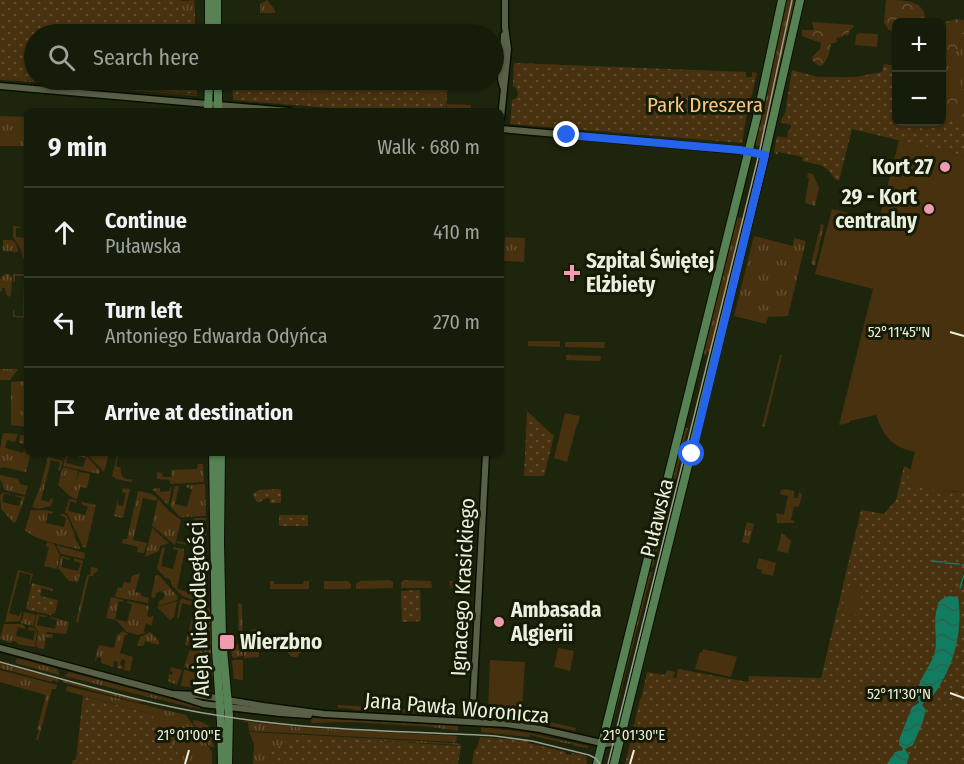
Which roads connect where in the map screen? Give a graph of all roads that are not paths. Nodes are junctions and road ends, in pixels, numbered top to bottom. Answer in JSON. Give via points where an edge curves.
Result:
{"nodes":[{"id":1,"x":209,"y":0,"type":"edge"},
{"id":2,"x":217,"y":0,"type":"edge"},
{"id":3,"x":505,"y":0,"type":"edge"},
{"id":4,"x":782,"y":0,"type":"edge"},
{"id":5,"x":800,"y":0,"type":"edge"},
{"id":6,"x":209,"y":24,"type":"edge"},
{"id":7,"x":217,"y":24,"type":"edge"},
{"id":8,"x":504,"y":85,"type":"edge"},
{"id":9,"x":0,"y":86,"type":"edge"},
{"id":10,"x":24,"y":88,"type":"edge"},
{"id":11,"x":40,"y":90,"type":"edge"},
{"id":12,"x":209,"y":90,"type":"edge"},
{"id":13,"x":218,"y":90,"type":"edge"},
{"id":14,"x":503,"y":90,"type":"edge"},
{"id":15,"x":209,"y":107,"type":"edge"},
{"id":16,"x":218,"y":108,"type":"edge"},
{"id":17,"x":502,"y":108,"type":"edge"},
{"id":18,"x":504,"y":129,"type":"edge"},
{"id":19,"x":748,"y":151,"type":"junction"},
{"id":20,"x":765,"y":155,"type":"junction"},
{"id":21,"x":213,"y":456,"type":"edge"},
{"id":22,"x":221,"y":456,"type":"edge"},
{"id":23,"x":486,"y":456,"type":"edge"},
{"id":24,"x":213,"y":468,"type":"junction"},
{"id":25,"x":221,"y":482,"type":"junction"},
{"id":26,"x":0,"y":648,"type":"edge"},
{"id":27,"x":224,"y":704,"type":"junction"},
{"id":28,"x":472,"y":722,"type":"junction"},
{"id":29,"x":621,"y":739,"type":"junction"},
{"id":30,"x":602,"y":744,"type":"junction"},
{"id":31,"x":614,"y":763,"type":"edge"},
{"id":32,"x":222,"y":764,"type":"edge"},
{"id":33,"x":228,"y":764,"type":"edge"},
{"id":34,"x":597,"y":764,"type":"edge"}],
"edges":[{"from":1,"to":6,"type":"main road"},
{"from":2,"to":7,"type":"main road"},
{"from":3,"to":8,"type":"street","via":[[508,42]]},
{"from":4,"to":19,"type":"main road","name":"Puławska"},
{"from":5,"to":20,"type":"main road","name":"Puławska"},
{"from":9,"to":10,"type":"street"},
{"from":11,"to":15,"type":"street"},
{"from":12,"to":15,"type":"main road"},
{"from":13,"to":16,"type":"main road"},
{"from":14,"to":17,"type":"street"},
{"from":15,"to":16,"type":"street"},
{"from":18,"to":19,"type":"street"},
{"from":19,"to":20,"type":"main road"},
{"from":19,"to":30,"type":"main road","name":"Puławska"},
{"from":20,"to":29,"type":"main road","name":"Puławska"},
{"from":21,"to":24,"type":"main road","name":"Aleja Niepodległości"},
{"from":22,"to":25,"type":"main road","name":"Aleja Niepodległości"},
{"from":23,"to":28,"type":"street","name":"Ignacego Krasickiego"},
{"from":24,"to":25,"type":"main road"},
{"from":24,"to":27,"type":"main road","name":"Aleja Niepodległości","via":[[216,650]]},
{"from":25,"to":27,"type":"main road","name":"Aleja Niepodległości"},
{"from":26,"to":27,"type":"street","name":"Jana Pawła Woronicza","via":[[198,704]]},
{"from":27,"to":28,"type":"street","name":"Jana Pawła Woronicza"},
{"from":27,"to":32,"type":"main road","name":"Aleja Niepodległości"},
{"from":27,"to":33,"type":"main road","name":"Aleja Niepodległości"},
{"from":28,"to":30,"type":"street","name":"Jana Pawła Woronicza","via":[[540,729]]},
{"from":29,"to":30,"type":"street","name":"Jana Pawła Woronicza"},
{"from":29,"to":31,"type":"main road","name":"Puławska"},
{"from":30,"to":31,"type":"street","via":[[612,749]]},
{"from":30,"to":34,"type":"main road","name":"Puławska"}]}
